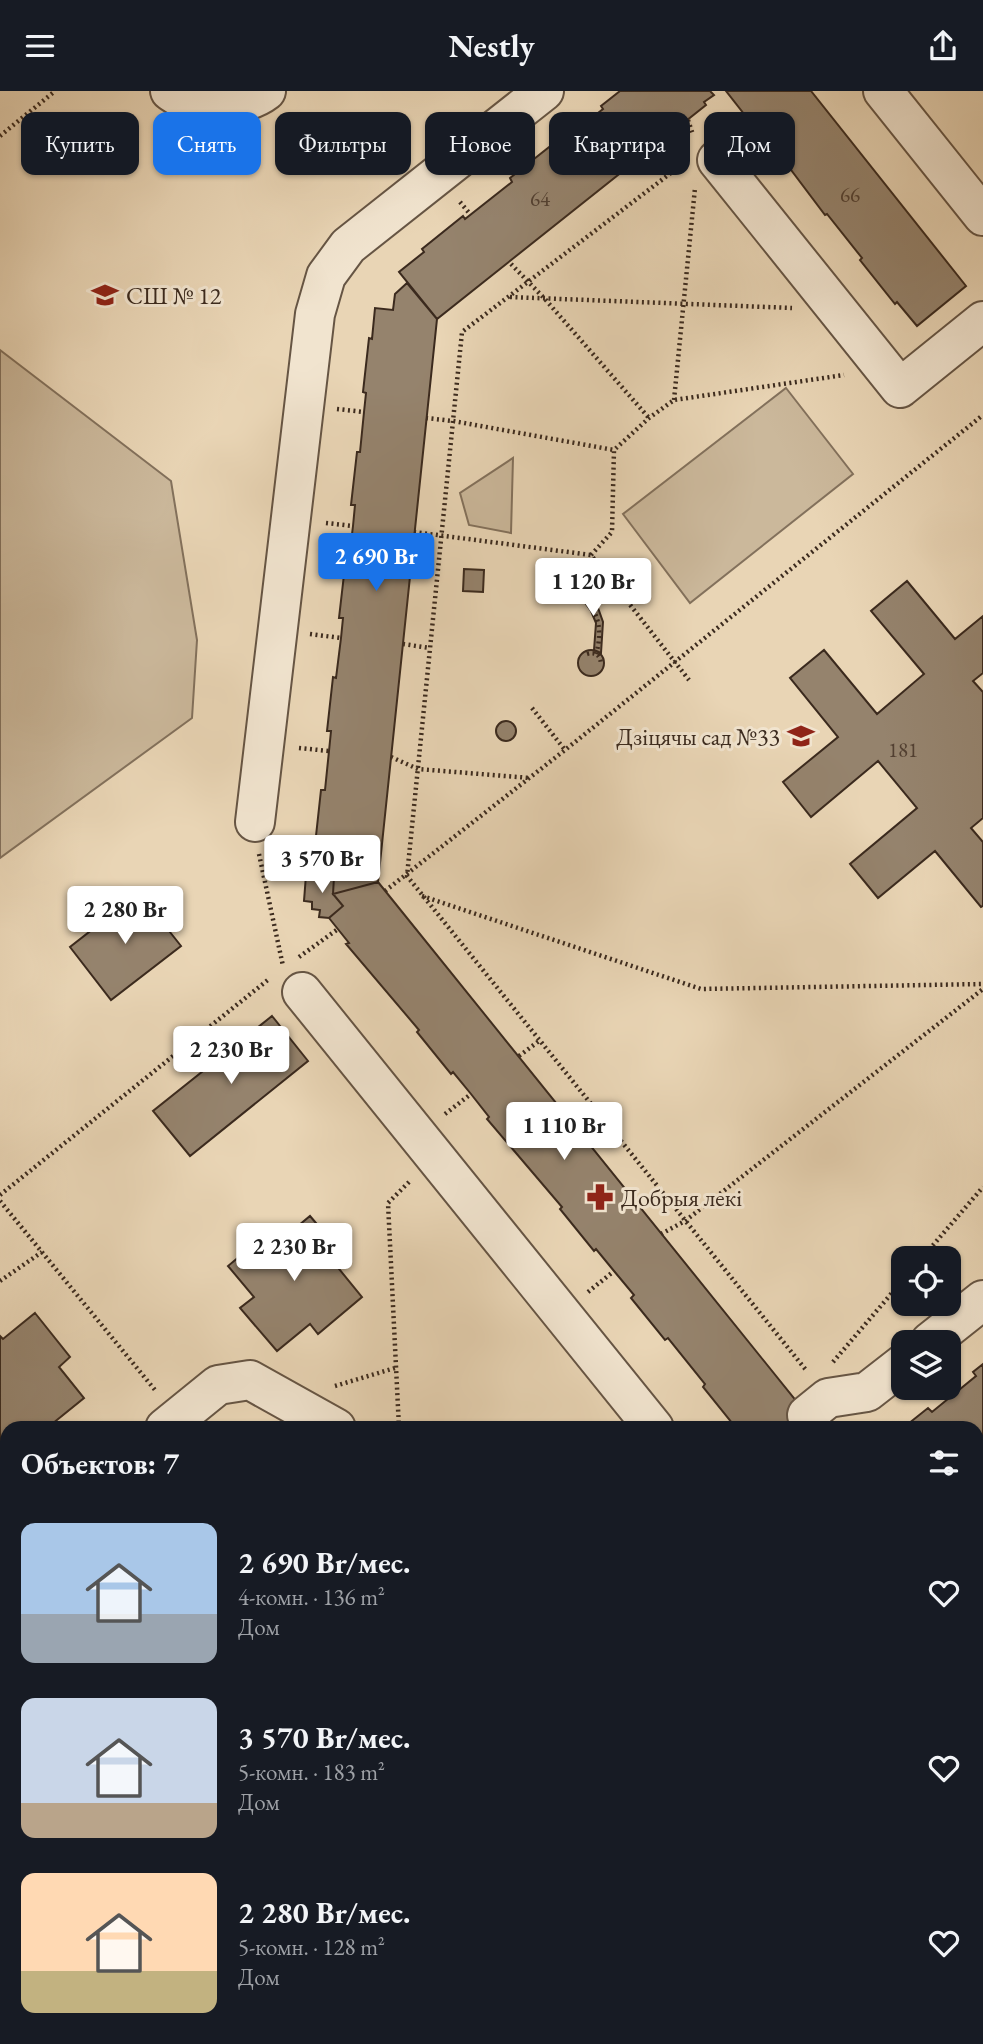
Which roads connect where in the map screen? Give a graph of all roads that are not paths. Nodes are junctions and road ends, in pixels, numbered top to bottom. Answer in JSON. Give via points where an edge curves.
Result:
{"nodes":[{"id":1,"x":170,"y":91,"type":"edge"},
{"id":2,"x":266,"y":91,"type":"edge"},
{"id":3,"x":544,"y":91,"type":"edge"},
{"id":4,"x":883,"y":91,"type":"edge"},
{"id":5,"x":700,"y":166,"type":"road end"},
{"id":6,"x":983,"y":216,"type":"edge"},
{"id":7,"x":983,"y":321,"type":"edge"},
{"id":8,"x":255,"y":822,"type":"road end"},
{"id":9,"x":286,"y":979,"type":"road end"},
{"id":10,"x":983,"y":1300,"type":"edge"},
{"id":11,"x":945,"y":1330,"type":"edge"},
{"id":12,"x":891,"y":1373,"type":"edge"},
{"id":13,"x":817,"y":1398,"type":"road end"},
{"id":14,"x":173,"y":1421,"type":"edge"},
{"id":15,"x":324,"y":1421,"type":"edge"},
{"id":16,"x":648,"y":1421,"type":"edge"}],
"edges":[{"from":1,"to":2,"type":"lane","via":[[192,104],[226,105],[255,99]]},
{"from":3,"to":8,"type":"lane","via":[[348,246],[326,276],[315,314]]},
{"from":4,"to":6,"type":"lane"},
{"from":5,"to":7,"type":"lane","via":[[900,388]]},
{"from":9,"to":16,"type":"lane"},
{"from":10,"to":11,"type":"lane"},
{"from":12,"to":13,"type":"lane","via":[[867,1392]]},
{"from":14,"to":15,"type":"lane","via":[[218,1385],[250,1380]]}]}
